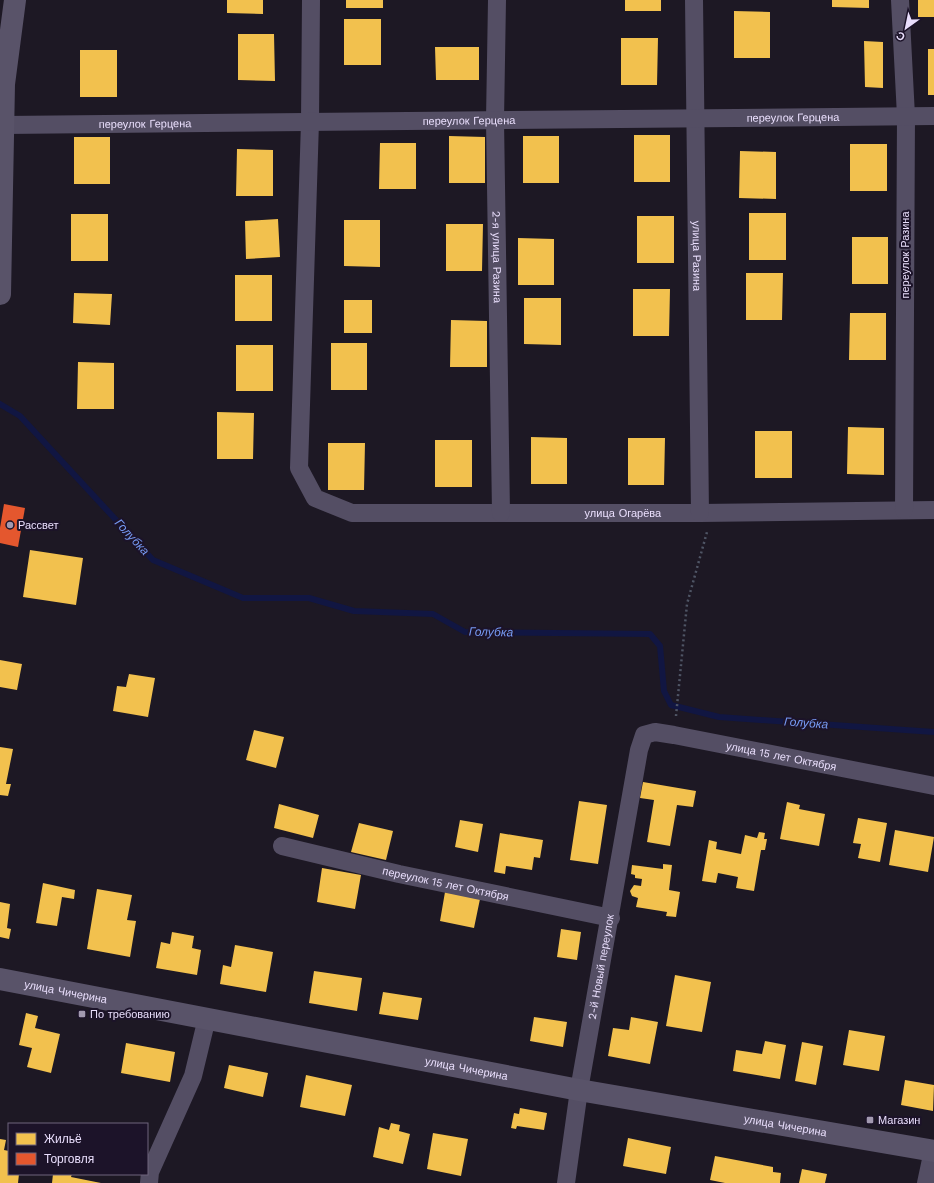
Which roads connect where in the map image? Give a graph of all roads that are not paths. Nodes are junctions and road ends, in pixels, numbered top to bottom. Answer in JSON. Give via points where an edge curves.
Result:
{"nodes":[{"id":1,"x":15,"y":0,"type":"edge"},
{"id":2,"x":310,"y":0,"type":"edge"},
{"id":3,"x":497,"y":0,"type":"edge"},
{"id":4,"x":694,"y":0,"type":"edge"},
{"id":5,"x":900,"y":0,"type":"edge"},
{"id":6,"x":906,"y":116,"type":"junction"},
{"id":7,"x":934,"y":116,"type":"edge"},
{"id":8,"x":696,"y":118,"type":"junction"},
{"id":9,"x":495,"y":120,"type":"junction"},
{"id":10,"x":310,"y":122,"type":"junction"},
{"id":11,"x":4,"y":125,"type":"junction"},
{"id":12,"x":0,"y":294,"type":"edge"},
{"id":13,"x":904,"y":510,"type":"junction"},
{"id":14,"x":934,"y":510,"type":"edge"},
{"id":15,"x":501,"y":513,"type":"junction"},
{"id":16,"x":706,"y":513,"type":"junction"},
{"id":17,"x":639,"y":750,"type":"joint"},
{"id":18,"x":934,"y":786,"type":"edge"},
{"id":19,"x":282,"y":846,"type":"dead end"},
{"id":20,"x":611,"y":918,"type":"junction"},
{"id":21,"x":0,"y":980,"type":"edge"},
{"id":22,"x":207,"y":1018,"type":"junction"},
{"id":23,"x":579,"y":1090,"type":"junction"},
{"id":24,"x":933,"y":1151,"type":"edge"},
{"id":25,"x":149,"y":1183,"type":"edge"},
{"id":26,"x":566,"y":1183,"type":"edge"},
{"id":27,"x":926,"y":1183,"type":"edge"}],
"edges":[{"from":1,"to":11,"type":"street","via":[[4,84]]},
{"from":2,"to":10,"type":"street"},
{"from":3,"to":9,"type":"street","name":"2-я улица Разина"},
{"from":4,"to":8,"type":"street","name":"улица Разина"},
{"from":5,"to":6,"type":"street","name":"переулок Разина"},
{"from":6,"to":7,"type":"street","name":"переулок Герцена"},
{"from":6,"to":8,"type":"street","name":"переулок Герцена"},
{"from":6,"to":13,"type":"street","name":"переулок Разина"},
{"from":8,"to":9,"type":"street","name":"переулок Герцена"},
{"from":8,"to":16,"type":"street","name":"улица Разина"},
{"from":9,"to":10,"type":"street","name":"переулок Герцена"},
{"from":9,"to":15,"type":"street","name":"2-я улица Разина"},
{"from":10,"to":11,"type":"street","name":"переулок Герцена"},
{"from":10,"to":15,"type":"street","name":"улица Огарёва","via":[[299,468],[315,498],[352,513]]},
{"from":11,"to":12,"type":"street"},
{"from":13,"to":14,"type":"street","name":"улица Огарёва"},
{"from":13,"to":16,"type":"street","name":"улица Огарёва"},
{"from":15,"to":16,"type":"street","name":"улица Огарёва"},
{"from":17,"to":18,"type":"street","name":"улица 15 лет Октября","via":[[644,735],[655,732]]},
{"from":17,"to":20,"type":"street","name":"2-й Новый переулок"},
{"from":19,"to":20,"type":"street","name":"переулок 15 лет Октября","via":[[399,874]]},
{"from":20,"to":23,"type":"street","name":"2-й Новый переулок"},
{"from":21,"to":22,"type":"street","name":"улица Чичерина"},
{"from":22,"to":23,"type":"street","name":"улица Чичерина"},
{"from":22,"to":25,"type":"street","via":[[193,1076],[150,1172]]},
{"from":23,"to":24,"type":"street","name":"улица Чичерина"},
{"from":23,"to":26,"type":"street","name":"2-й Новый переулок"},
{"from":24,"to":27,"type":"street"}]}
